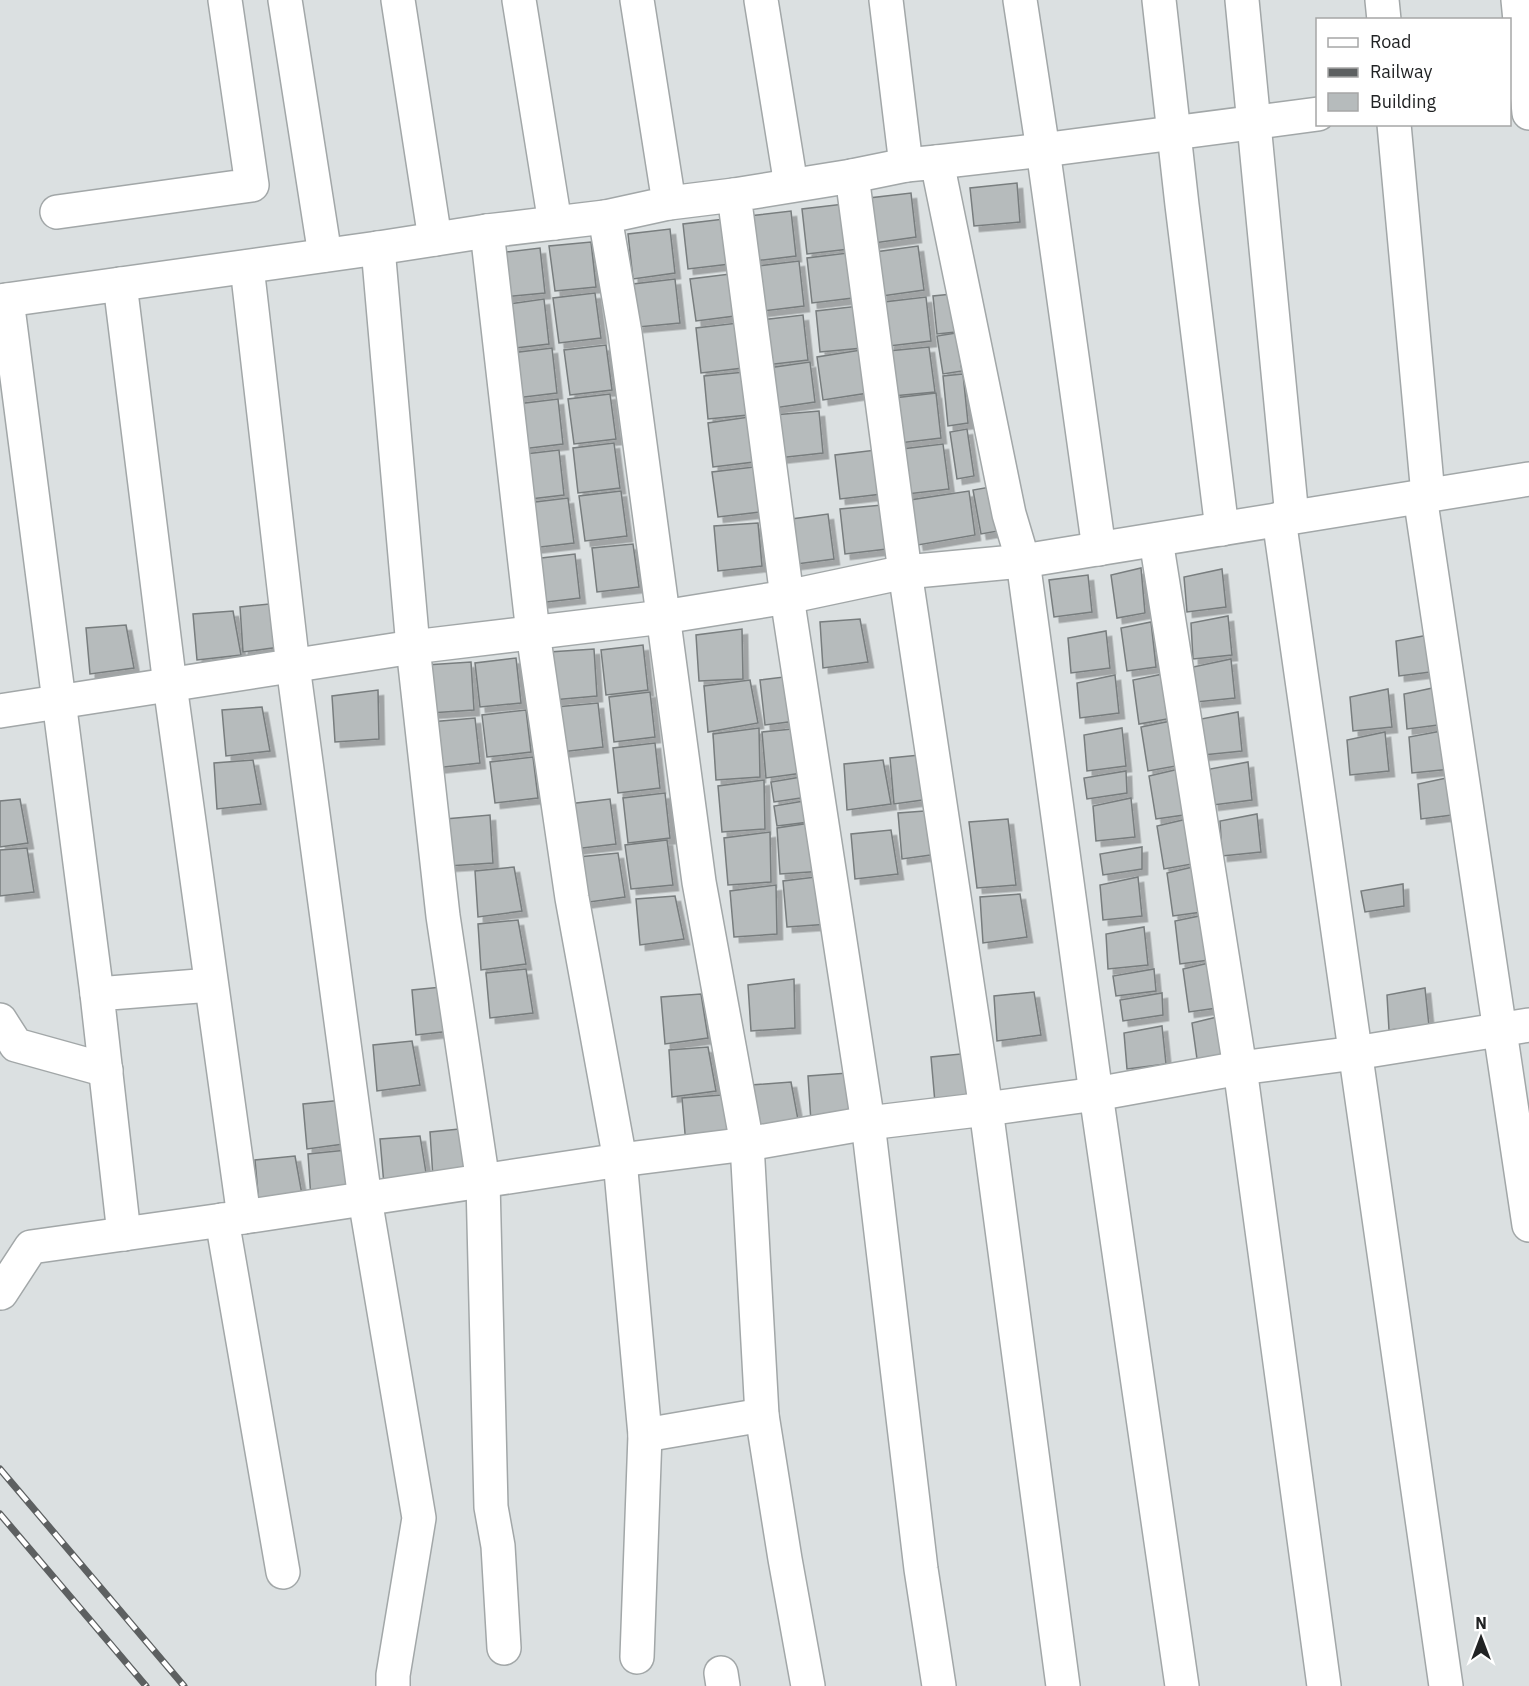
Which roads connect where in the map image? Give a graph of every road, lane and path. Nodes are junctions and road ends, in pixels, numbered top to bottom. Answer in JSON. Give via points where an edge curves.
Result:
{"nodes":[{"id":1,"x":225,"y":0,"type":"edge"},
{"id":2,"x":285,"y":0,"type":"edge"},
{"id":3,"x":398,"y":0,"type":"edge"},
{"id":4,"x":519,"y":0,"type":"edge"},
{"id":5,"x":637,"y":0,"type":"edge"},
{"id":6,"x":761,"y":0,"type":"edge"},
{"id":7,"x":886,"y":0,"type":"edge"},
{"id":8,"x":1020,"y":0,"type":"edge"},
{"id":9,"x":1158,"y":0,"type":"edge"},
{"id":10,"x":1242,"y":0,"type":"edge"},
{"id":11,"x":1382,"y":0,"type":"edge"},
{"id":12,"x":1518,"y":0,"type":"edge"},
{"id":13,"x":1384,"y":18,"type":"edge"},
{"id":14,"x":1523,"y":93,"type":"edge"},
{"id":15,"x":1316,"y":114,"type":"edge"},
{"id":16,"x":1254,"y":123,"type":"junction"},
{"id":17,"x":1394,"y":126,"type":"edge"},
{"id":18,"x":1173,"y":134,"type":"junction"},
{"id":19,"x":1043,"y":150,"type":"junction"},
{"id":20,"x":921,"y":164,"type":"junction"},
{"id":21,"x":852,"y":176,"type":"junction"},
{"id":22,"x":791,"y":184,"type":"junction"},
{"id":23,"x":734,"y":195,"type":"junction"},
{"id":24,"x":669,"y":202,"type":"junction"},
{"id":25,"x":57,"y":212,"type":"dead end"},
{"id":26,"x":605,"y":217,"type":"junction"},
{"id":27,"x":555,"y":223,"type":"junction"},
{"id":28,"x":487,"y":231,"type":"junction"},
{"id":29,"x":435,"y":239,"type":"junction"},
{"id":30,"x":378,"y":248,"type":"junction"},
{"id":31,"x":325,"y":255,"type":"junction"},
{"id":32,"x":247,"y":267,"type":"junction"},
{"id":33,"x":120,"y":284,"type":"junction"},
{"id":34,"x":4,"y":301,"type":"edge"},
{"id":35,"x":1529,"y":479,"type":"edge"},
{"id":36,"x":1424,"y":495,"type":"junction"},
{"id":37,"x":1286,"y":518,"type":"junction"},
{"id":38,"x":1222,"y":529,"type":"junction"},
{"id":39,"x":1156,"y":540,"type":"junction"},
{"id":40,"x":1099,"y":549,"type":"junction"},
{"id":41,"x":1023,"y":561,"type":"junction"},
{"id":42,"x":905,"y":572,"type":"junction"},
{"id":43,"x":787,"y":597,"type":"junction"},
{"id":44,"x":663,"y":617,"type":"junction"},
{"id":45,"x":533,"y":633,"type":"junction"},
{"id":46,"x":413,"y":647,"type":"junction"},
{"id":47,"x":293,"y":666,"type":"junction"},
{"id":48,"x":170,"y":685,"type":"junction"},
{"id":49,"x":59,"y":702,"type":"junction"},
{"id":50,"x":0,"y":711,"type":"edge"},
{"id":51,"x":211,"y":985,"type":"junction"},
{"id":52,"x":98,"y":994,"type":"junction"},
{"id":53,"x":0,"y":1020,"type":"edge"},
{"id":54,"x":1515,"y":1028,"type":"edge"},
{"id":55,"x":1355,"y":1053,"type":"junction"},
{"id":56,"x":1240,"y":1068,"type":"junction"},
{"id":57,"x":106,"y":1070,"type":"junction"},
{"id":58,"x":1096,"y":1094,"type":"junction"},
{"id":59,"x":986,"y":1109,"type":"junction"},
{"id":60,"x":868,"y":1123,"type":"junction"},
{"id":61,"x":747,"y":1144,"type":"junction"},
{"id":62,"x":620,"y":1160,"type":"junction"},
{"id":63,"x":483,"y":1182,"type":"junction"},
{"id":64,"x":365,"y":1199,"type":"junction"},
{"id":65,"x":233,"y":1219,"type":"junction"},
{"id":66,"x":1529,"y":1225,"type":"edge"},
{"id":67,"x":124,"y":1234,"type":"junction"},
{"id":68,"x":1,"y":1293,"type":"edge"},
{"id":69,"x":762,"y":1415,"type":"junction"},
{"id":70,"x":645,"y":1435,"type":"junction"},
{"id":71,"x":283,"y":1572,"type":"dead end"},
{"id":72,"x":504,"y":1648,"type":"dead end"},
{"id":73,"x":637,"y":1657,"type":"dead end"},
{"id":74,"x":393,"y":1686,"type":"edge"},
{"id":75,"x":808,"y":1686,"type":"edge"},
{"id":76,"x":939,"y":1686,"type":"edge"},
{"id":77,"x":1063,"y":1686,"type":"edge"},
{"id":78,"x":1182,"y":1686,"type":"edge"},
{"id":79,"x":1324,"y":1686,"type":"edge"},
{"id":80,"x":1446,"y":1686,"type":"edge"}],
"edges":[{"from":1,"to":25,"type":"street","via":[[252,185]]},
{"from":2,"to":31,"type":"street"},
{"from":3,"to":29,"type":"street"},
{"from":4,"to":27,"type":"street"},
{"from":5,"to":24,"type":"street"},
{"from":6,"to":22,"type":"street"},
{"from":7,"to":20,"type":"street"},
{"from":8,"to":19,"type":"street"},
{"from":9,"to":18,"type":"street"},
{"from":10,"to":16,"type":"street"},
{"from":11,"to":13,"type":"street"},
{"from":12,"to":14,"type":"street"},
{"from":15,"to":16,"type":"street"},
{"from":16,"to":18,"type":"street"},
{"from":16,"to":37,"type":"street"},
{"from":17,"to":36,"type":"street"},
{"from":18,"to":19,"type":"street"},
{"from":18,"to":38,"type":"street"},
{"from":19,"to":20,"type":"street"},
{"from":19,"to":40,"type":"street"},
{"from":20,"to":21,"type":"street"},
{"from":20,"to":41,"type":"street"},
{"from":21,"to":22,"type":"street"},
{"from":21,"to":42,"type":"street"},
{"from":22,"to":23,"type":"street"},
{"from":23,"to":24,"type":"street"},
{"from":23,"to":43,"type":"street"},
{"from":24,"to":26,"type":"street"},
{"from":26,"to":27,"type":"street"},
{"from":26,"to":44,"type":"street","via":[[625,333]]},
{"from":27,"to":28,"type":"street"},
{"from":28,"to":29,"type":"street"},
{"from":28,"to":45,"type":"street"},
{"from":29,"to":30,"type":"street"},
{"from":30,"to":31,"type":"street"},
{"from":30,"to":46,"type":"street"},
{"from":31,"to":32,"type":"street"},
{"from":32,"to":33,"type":"street"},
{"from":32,"to":47,"type":"street"},
{"from":33,"to":34,"type":"street"},
{"from":33,"to":48,"type":"street"},
{"from":34,"to":49,"type":"street"},
{"from":35,"to":36,"type":"street"},
{"from":36,"to":37,"type":"street"},
{"from":36,"to":54,"type":"street"},
{"from":37,"to":38,"type":"street"},
{"from":37,"to":55,"type":"street"},
{"from":38,"to":39,"type":"street"},
{"from":39,"to":40,"type":"street"},
{"from":39,"to":56,"type":"street"},
{"from":40,"to":41,"type":"street"},
{"from":41,"to":42,"type":"street"},
{"from":41,"to":58,"type":"street"},
{"from":42,"to":43,"type":"street"},
{"from":42,"to":59,"type":"street"},
{"from":43,"to":44,"type":"street"},
{"from":43,"to":60,"type":"street"},
{"from":44,"to":45,"type":"street"},
{"from":44,"to":61,"type":"street","via":[[699,882]]},
{"from":45,"to":46,"type":"street"},
{"from":45,"to":62,"type":"street","via":[[572,898]]},
{"from":46,"to":47,"type":"street"},
{"from":46,"to":63,"type":"street","via":[[443,916]]},
{"from":47,"to":48,"type":"street"},
{"from":47,"to":64,"type":"street"},
{"from":48,"to":49,"type":"street"},
{"from":48,"to":51,"type":"street"},
{"from":49,"to":50,"type":"street"},
{"from":49,"to":52,"type":"street"},
{"from":51,"to":52,"type":"street"},
{"from":51,"to":65,"type":"street"},
{"from":52,"to":57,"type":"street"},
{"from":53,"to":57,"type":"street","via":[[16,1045]]},
{"from":54,"to":55,"type":"street"},
{"from":54,"to":66,"type":"street"},
{"from":55,"to":56,"type":"street"},
{"from":55,"to":80,"type":"street"},
{"from":56,"to":58,"type":"street"},
{"from":56,"to":79,"type":"street"},
{"from":57,"to":67,"type":"street"},
{"from":58,"to":59,"type":"street"},
{"from":58,"to":78,"type":"street"},
{"from":59,"to":60,"type":"street"},
{"from":59,"to":77,"type":"street"},
{"from":60,"to":61,"type":"street"},
{"from":60,"to":76,"type":"street","via":[[921,1569]]},
{"from":61,"to":62,"type":"street"},
{"from":61,"to":69,"type":"street"},
{"from":62,"to":63,"type":"street"},
{"from":62,"to":70,"type":"street"},
{"from":63,"to":64,"type":"street"},
{"from":63,"to":72,"type":"street","via":[[491,1507],[498,1546]]},
{"from":64,"to":65,"type":"street"},
{"from":64,"to":74,"type":"street","via":[[419,1518]]},
{"from":65,"to":67,"type":"street"},
{"from":65,"to":71,"type":"street"},
{"from":67,"to":68,"type":"street","via":[[31,1247]]},
{"from":69,"to":70,"type":"street"},
{"from":69,"to":75,"type":"street"},
{"from":70,"to":73,"type":"street"}]}
